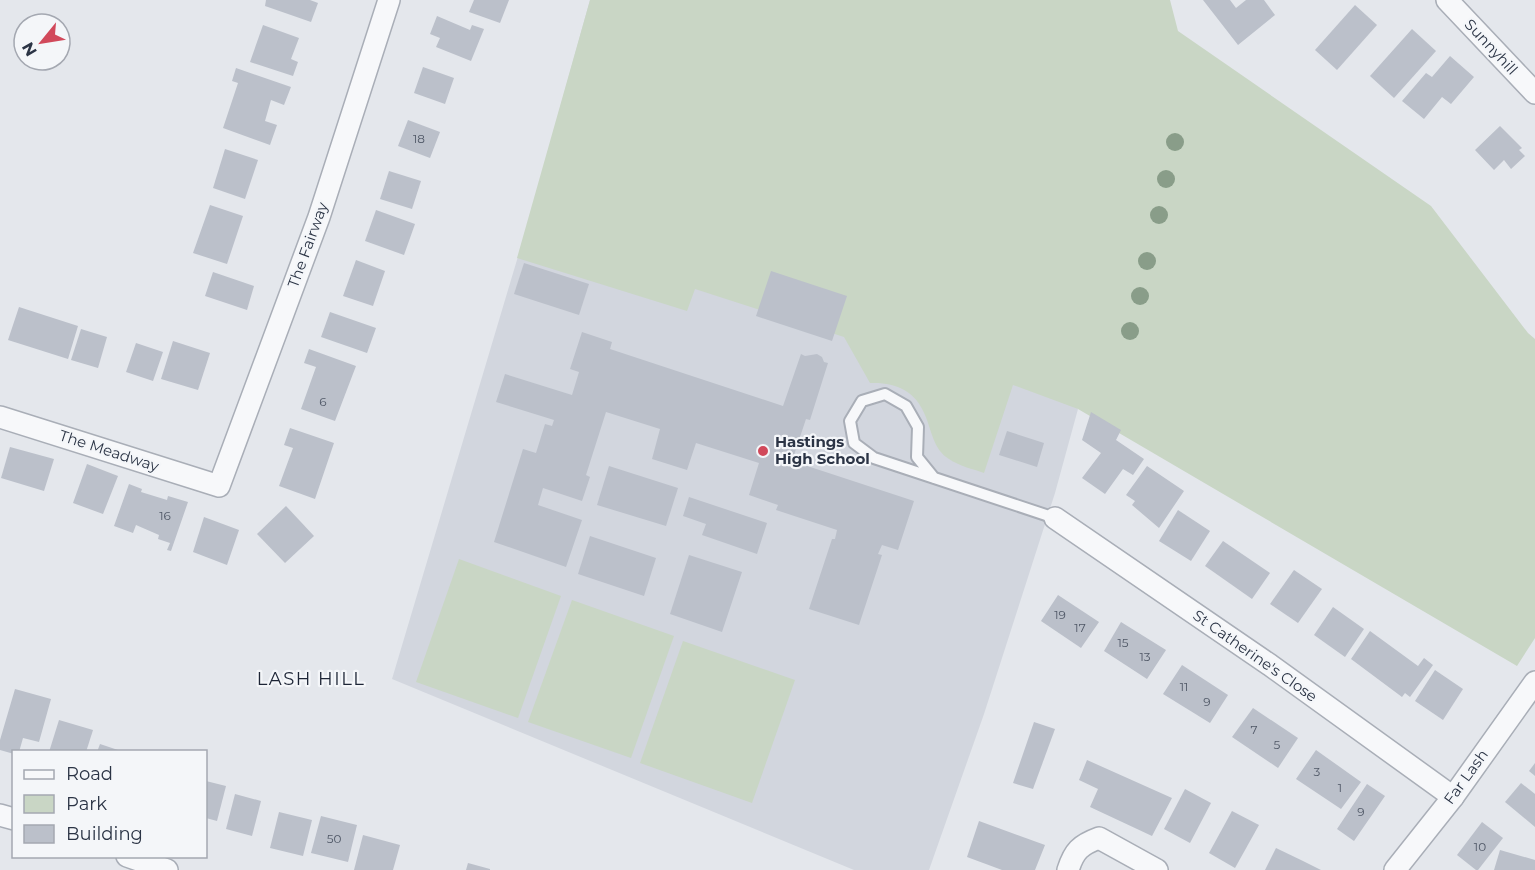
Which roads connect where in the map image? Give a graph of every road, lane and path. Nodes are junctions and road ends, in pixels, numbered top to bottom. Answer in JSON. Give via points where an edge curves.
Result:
{"nodes":[{"id":1,"x":389,"y":0,"type":"edge"},
{"id":2,"x":1447,"y":0,"type":"edge"},
{"id":3,"x":1535,"y":93,"type":"edge"},
{"id":4,"x":0,"y":417,"type":"edge"},
{"id":5,"x":934,"y":478,"type":"junction"},
{"id":6,"x":219,"y":486,"type":"joint"},
{"id":7,"x":1055,"y":518,"type":"joint"},
{"id":8,"x":1535,"y":682,"type":"edge"},
{"id":9,"x":1453,"y":797,"type":"junction"},
{"id":10,"x":134,"y":858,"type":"edge"},
{"id":11,"x":167,"y":870,"type":"edge"},
{"id":12,"x":1068,"y":870,"type":"edge"},
{"id":13,"x":1157,"y":870,"type":"edge"},
{"id":14,"x":1395,"y":870,"type":"edge"}],
"edges":[{"from":1,"to":6,"type":"street","name":"The Fairway","via":[[319,217]]},
{"from":2,"to":3,"type":"street","name":"Sunnyhill"},
{"from":4,"to":6,"type":"street","name":"The Meadway"},
{"from":5,"to":5,"type":"lane","via":[[918,457],[918,427],[906,406],[885,394],[862,401],[850,421],[854,443],[874,458]]},
{"from":5,"to":7,"type":"lane"},
{"from":7,"to":9,"type":"street","name":"St Catherine's Close","via":[[1270,665]]},
{"from":8,"to":9,"type":"street","name":"Far Lash"},
{"from":9,"to":14,"type":"street","name":"Far Lash"},
{"from":10,"to":11,"type":"street"},
{"from":12,"to":13,"type":"street","via":[[1080,847],[1099,838]]}]}
